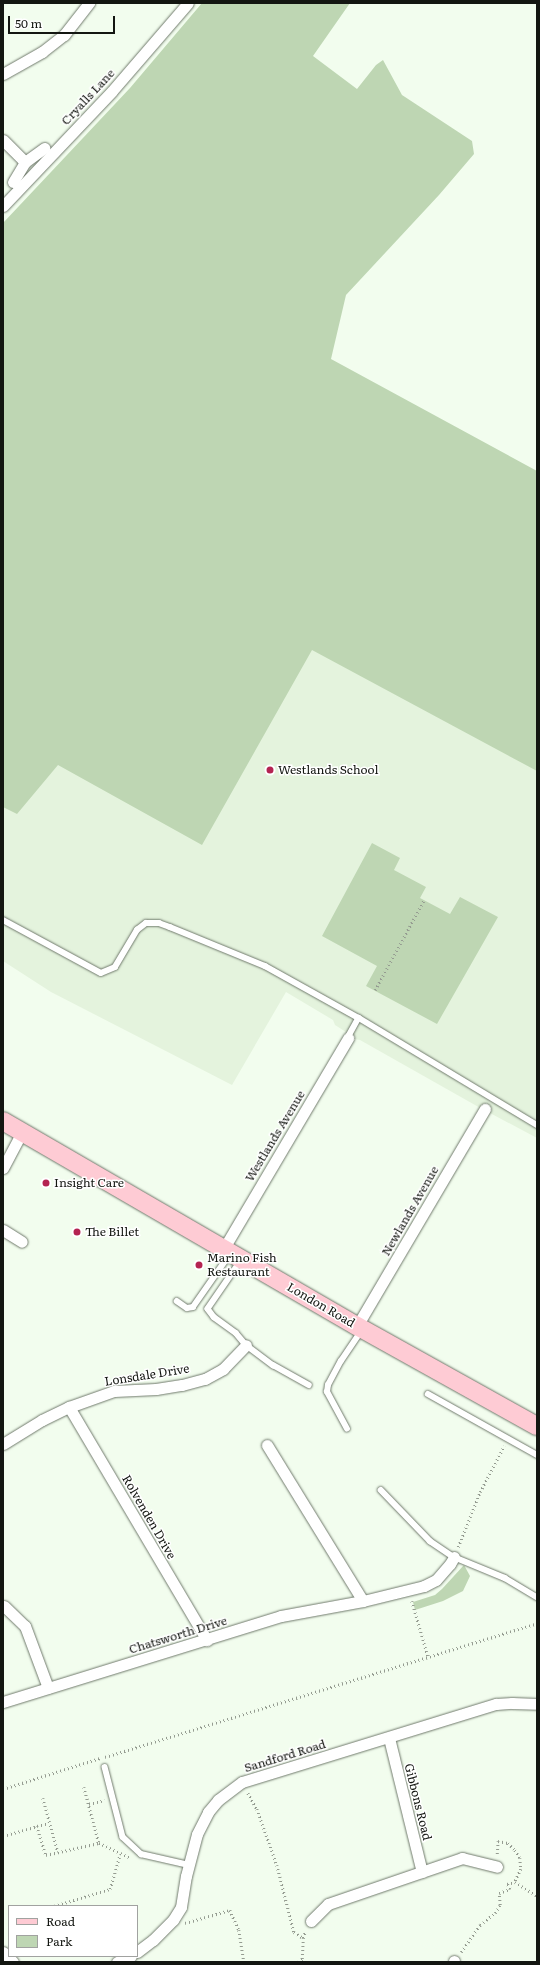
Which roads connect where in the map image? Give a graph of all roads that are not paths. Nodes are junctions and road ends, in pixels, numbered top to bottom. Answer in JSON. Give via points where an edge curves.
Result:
{"nodes":[{"id":1,"x":89,"y":3,"type":"edge"},
{"id":2,"x":188,"y":3,"type":"edge"},
{"id":3,"x":3,"y":74,"type":"edge"},
{"id":4,"x":3,"y":140,"type":"edge"},
{"id":5,"x":44,"y":148,"type":"dead end"},
{"id":6,"x":25,"y":162,"type":"junction"},
{"id":7,"x":13,"y":182,"type":"dead end"},
{"id":8,"x":3,"y":206,"type":"edge"},
{"id":9,"x":3,"y":920,"type":"edge"},
{"id":10,"x":359,"y":1018,"type":"junction"},
{"id":11,"x":348,"y":1038,"type":"joint"},
{"id":12,"x":485,"y":1109,"type":"dead end"},
{"id":13,"x":3,"y":1121,"type":"edge"},
{"id":14,"x":537,"y":1125,"type":"edge"},
{"id":15,"x":22,"y":1132,"type":"junction"},
{"id":16,"x":3,"y":1168,"type":"edge"},
{"id":17,"x":3,"y":1230,"type":"edge"},
{"id":18,"x":22,"y":1242,"type":"dead end"},
{"id":19,"x":233,"y":1253,"type":"junction"},
{"id":20,"x":177,"y":1301,"type":"dead end"},
{"id":21,"x":360,"y":1327,"type":"junction"},
{"id":22,"x":246,"y":1345,"type":"junction"},
{"id":23,"x":309,"y":1386,"type":"dead end"},
{"id":24,"x":428,"y":1394,"type":"dead end"},
{"id":25,"x":69,"y":1407,"type":"junction"},
{"id":26,"x":537,"y":1426,"type":"edge"},
{"id":27,"x":347,"y":1429,"type":"dead end"},
{"id":28,"x":3,"y":1444,"type":"edge"},
{"id":29,"x":267,"y":1445,"type":"dead end"},
{"id":30,"x":537,"y":1455,"type":"edge"},
{"id":31,"x":381,"y":1490,"type":"dead end"},
{"id":32,"x":454,"y":1557,"type":"junction"},
{"id":33,"x":537,"y":1597,"type":"edge"},
{"id":34,"x":363,"y":1601,"type":"junction"},
{"id":35,"x":4,"y":1606,"type":"edge"},
{"id":36,"x":207,"y":1640,"type":"junction"},
{"id":37,"x":48,"y":1688,"type":"junction"},
{"id":38,"x":3,"y":1702,"type":"edge"},
{"id":39,"x":537,"y":1704,"type":"edge"},
{"id":40,"x":389,"y":1738,"type":"junction"},
{"id":41,"x":105,"y":1767,"type":"dead end"},
{"id":42,"x":189,"y":1865,"type":"junction"},
{"id":43,"x":497,"y":1866,"type":"road end"},
{"id":44,"x":422,"y":1872,"type":"junction"},
{"id":45,"x":311,"y":1921,"type":"road end"},
{"id":46,"x":138,"y":1951,"type":"edge"},
{"id":47,"x":3,"y":1952,"type":"edge"},
{"id":48,"x":129,"y":1957,"type":"edge"},
{"id":49,"x":13,"y":1962,"type":"edge"},
{"id":50,"x":117,"y":1962,"type":"edge"}],
"edges":[{"from":1,"to":3,"type":"street","via":[[64,35],[42,52]]},
{"from":2,"to":8,"type":"street","name":"Cryalls Lane","via":[[112,91]]},
{"from":4,"to":6,"type":"street"},
{"from":5,"to":6,"type":"street"},
{"from":6,"to":7,"type":"street"},
{"from":9,"to":10,"type":"lane","via":[[101,973],[115,967],[137,930],[146,923],[159,923],[265,966]]},
{"from":10,"to":11,"type":"lane"},
{"from":10,"to":14,"type":"lane"},
{"from":11,"to":19,"type":"street","name":"Westlands Avenue"},
{"from":12,"to":21,"type":"street","name":"Newlands Avenue"},
{"from":13,"to":15,"type":"main road","name":"London Road"},
{"from":15,"to":16,"type":"street"},
{"from":15,"to":19,"type":"main road","name":"London Road"},
{"from":17,"to":18,"type":"street"},
{"from":19,"to":20,"type":"lane","via":[[193,1307],[187,1308]]},
{"from":19,"to":21,"type":"main road","name":"London Road"},
{"from":19,"to":22,"type":"lane","via":[[208,1309]]},
{"from":21,"to":26,"type":"main road","name":"London Road"},
{"from":21,"to":27,"type":"lane","via":[[327,1392]]},
{"from":22,"to":23,"type":"lane","via":[[273,1365]]},
{"from":22,"to":25,"type":"street","name":"Lonsdale Drive","via":[[223,1369],[205,1379],[156,1389],[114,1391]]},
{"from":24,"to":30,"type":"lane"},
{"from":25,"to":28,"type":"street","name":"Lonsdale Drive"},
{"from":25,"to":36,"type":"street","name":"Rolvenden Drive"},
{"from":29,"to":34,"type":"street"},
{"from":31,"to":32,"type":"lane","via":[[430,1541]]},
{"from":32,"to":33,"type":"lane","via":[[505,1578]]},
{"from":32,"to":34,"type":"street","name":"Chatsworth Drive","via":[[436,1580],[424,1586]]},
{"from":34,"to":36,"type":"street","name":"Chatsworth Drive","via":[[281,1616]]},
{"from":35,"to":37,"type":"street","via":[[25,1626]]},
{"from":36,"to":37,"type":"street","name":"Chatsworth Drive"},
{"from":37,"to":38,"type":"street","name":"Chatsworth Drive"},
{"from":39,"to":40,"type":"street","name":"Sandford Road","via":[[496,1704]]},
{"from":40,"to":42,"type":"street","name":"Sandford Road","via":[[242,1782],[218,1800],[208,1812],[197,1834]]},
{"from":40,"to":44,"type":"street","name":"Gibbons Road"},
{"from":41,"to":42,"type":"lane","via":[[123,1837],[141,1854]]},
{"from":42,"to":46,"type":"street","name":"Sandford Road","via":[[181,1907],[168,1927]]},
{"from":43,"to":44,"type":"street","via":[[462,1858]]},
{"from":44,"to":45,"type":"street","via":[[328,1904]]},
{"from":47,"to":49,"type":"street"},
{"from":48,"to":50,"type":"street"}]}
